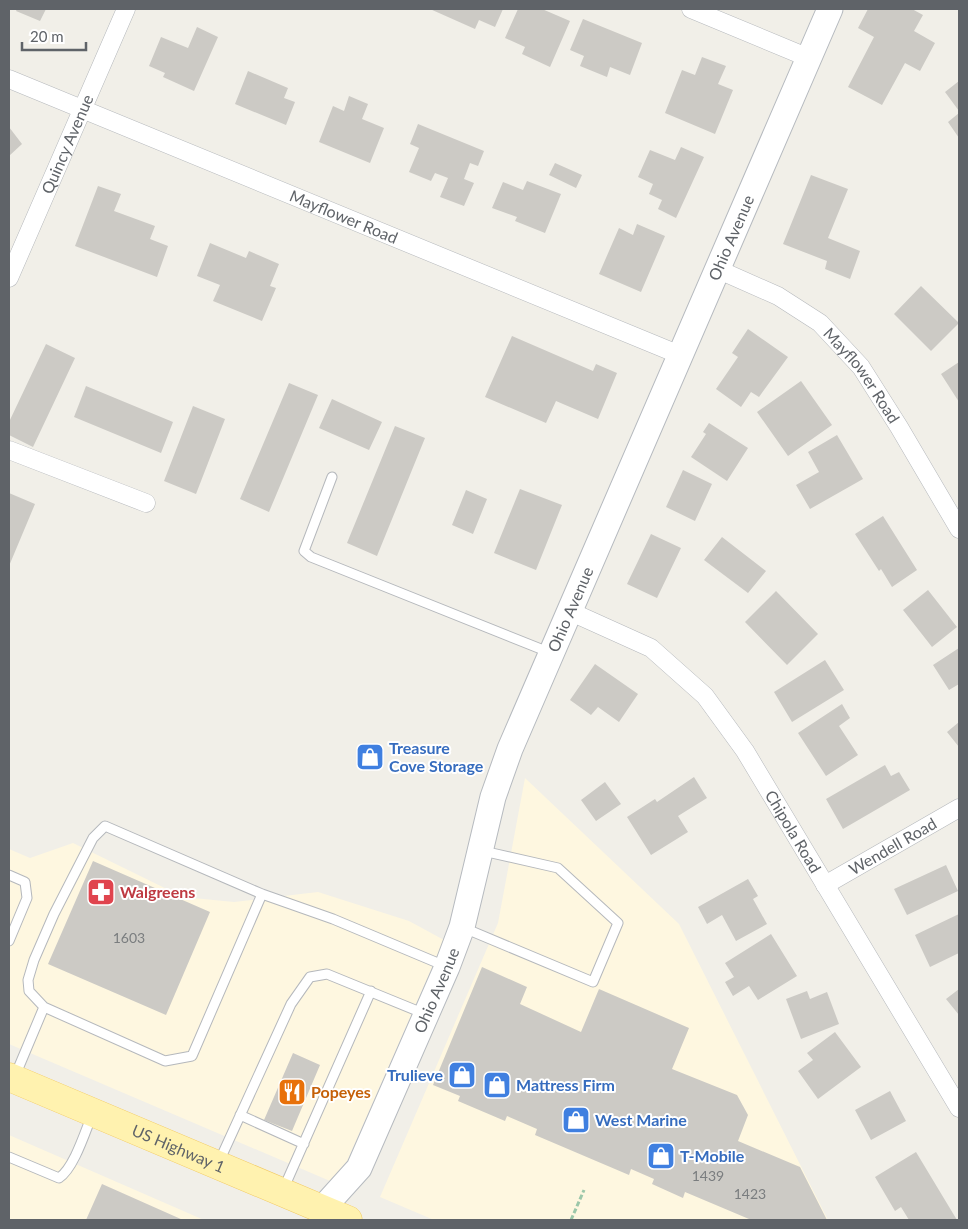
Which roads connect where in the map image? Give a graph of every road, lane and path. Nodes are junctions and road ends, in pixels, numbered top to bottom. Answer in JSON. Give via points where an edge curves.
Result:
{"nodes":[{"id":1,"x":126,"y":9,"type":"edge"},
{"id":2,"x":690,"y":9,"type":"edge"},
{"id":3,"x":830,"y":9,"type":"edge"},
{"id":4,"x":809,"y":58,"type":"junction"},
{"id":5,"x":9,"y":78,"type":"edge"},
{"id":6,"x":82,"y":108,"type":"junction"},
{"id":7,"x":717,"y":269,"type":"junction"},
{"id":8,"x":9,"y":278,"type":"edge"},
{"id":9,"x":680,"y":355,"type":"junction"},
{"id":10,"x":9,"y":450,"type":"edge"},
{"id":11,"x":332,"y":476,"type":"dead end"},
{"id":12,"x":146,"y":503,"type":"dead end"},
{"id":13,"x":959,"y":529,"type":"edge"},
{"id":14,"x":570,"y":611,"type":"junction"},
{"id":15,"x":551,"y":653,"type":"junction"},
{"id":16,"x":959,"y":808,"type":"edge"},
{"id":17,"x":480,"y":850,"type":"junction"},
{"id":18,"x":9,"y":875,"type":"edge"},
{"id":19,"x":826,"y":885,"type":"junction"},
{"id":20,"x":262,"y":894,"type":"junction"},
{"id":21,"x":462,"y":927,"type":"junction"},
{"id":22,"x":9,"y":941,"type":"edge"},
{"id":23,"x":447,"y":967,"type":"junction"},
{"id":24,"x":371,"y":991,"type":"junction"},
{"id":25,"x":44,"y":1007,"type":"junction"},
{"id":26,"x":426,"y":1014,"type":"junction"},
{"id":27,"x":11,"y":1078,"type":"edge"},
{"id":28,"x":959,"y":1108,"type":"edge"},
{"id":29,"x":93,"y":1112,"type":"junction"},
{"id":30,"x":240,"y":1115,"type":"junction"},
{"id":31,"x":304,"y":1144,"type":"junction"},
{"id":32,"x":9,"y":1157,"type":"edge"},
{"id":33,"x":218,"y":1165,"type":"junction"},
{"id":34,"x":584,"y":1190,"type":"dead end"},
{"id":35,"x":282,"y":1192,"type":"junction"},
{"id":36,"x":318,"y":1217,"type":"edge"},
{"id":37,"x":348,"y":1220,"type":"edge"},
{"id":38,"x":571,"y":1220,"type":"edge"}],
"edges":[{"from":1,"to":6,"type":"street","name":"Quincy Avenue"},
{"from":2,"to":4,"type":"street"},
{"from":3,"to":4,"type":"street","name":"Ohio Avenue"},
{"from":4,"to":7,"type":"street","name":"Ohio Avenue"},
{"from":5,"to":6,"type":"street","name":"Mayflower Road"},
{"from":6,"to":8,"type":"street","name":"Quincy Avenue"},
{"from":6,"to":9,"type":"street","name":"Mayflower Road"},
{"from":7,"to":9,"type":"street","name":"Ohio Avenue"},
{"from":7,"to":13,"type":"street","name":"Mayflower Road","via":[[778,296],[820,323],[861,366]]},
{"from":9,"to":14,"type":"street","name":"Ohio Avenue"},
{"from":10,"to":12,"type":"street"},
{"from":11,"to":15,"type":"lane","via":[[304,551],[310,557]]},
{"from":14,"to":15,"type":"street","name":"Ohio Avenue"},
{"from":14,"to":19,"type":"street","name":"Chipola Road","via":[[651,648],[705,696],[745,751]]},
{"from":15,"to":17,"type":"street","name":"Ohio Avenue","via":[[510,749],[493,797]]},
{"from":16,"to":19,"type":"street","name":"Wendell Road"},
{"from":17,"to":21,"type":"street","name":"Ohio Avenue"},
{"from":17,"to":21,"type":"lane","via":[[558,868],[618,923],[593,982]]},
{"from":18,"to":22,"type":"lane","via":[[25,882],[27,898]]},
{"from":19,"to":28,"type":"street","name":"Chipola Road"},
{"from":20,"to":23,"type":"lane","via":[[333,919]]},
{"from":20,"to":25,"type":"lane","via":[[192,1056],[165,1061]]},
{"from":20,"to":25,"type":"lane","via":[[105,826],[93,838],[34,960],[28,980],[29,990]]},
{"from":21,"to":23,"type":"street","name":"Ohio Avenue"},
{"from":23,"to":26,"type":"street","name":"Ohio Avenue"},
{"from":24,"to":26,"type":"lane"},
{"from":24,"to":30,"type":"lane","via":[[327,974],[310,977],[291,1004]]},
{"from":24,"to":31,"type":"lane"},
{"from":25,"to":27,"type":"lane"},
{"from":26,"to":36,"type":"street","name":"Ohio Avenue","via":[[359,1168]]},
{"from":27,"to":29,"type":"main road","name":"US Highway 1"},
{"from":29,"to":32,"type":"lane","via":[[65,1174],[59,1178]]},
{"from":29,"to":33,"type":"main road","name":"US Highway 1"},
{"from":30,"to":31,"type":"lane"},
{"from":30,"to":33,"type":"lane"},
{"from":31,"to":35,"type":"lane"},
{"from":33,"to":35,"type":"main road","name":"US Highway 1"},
{"from":34,"to":38,"type":"path"},
{"from":35,"to":36,"type":"main road","name":"US Highway 1"},
{"from":36,"to":37,"type":"main road","name":"US Highway 1"}]}
